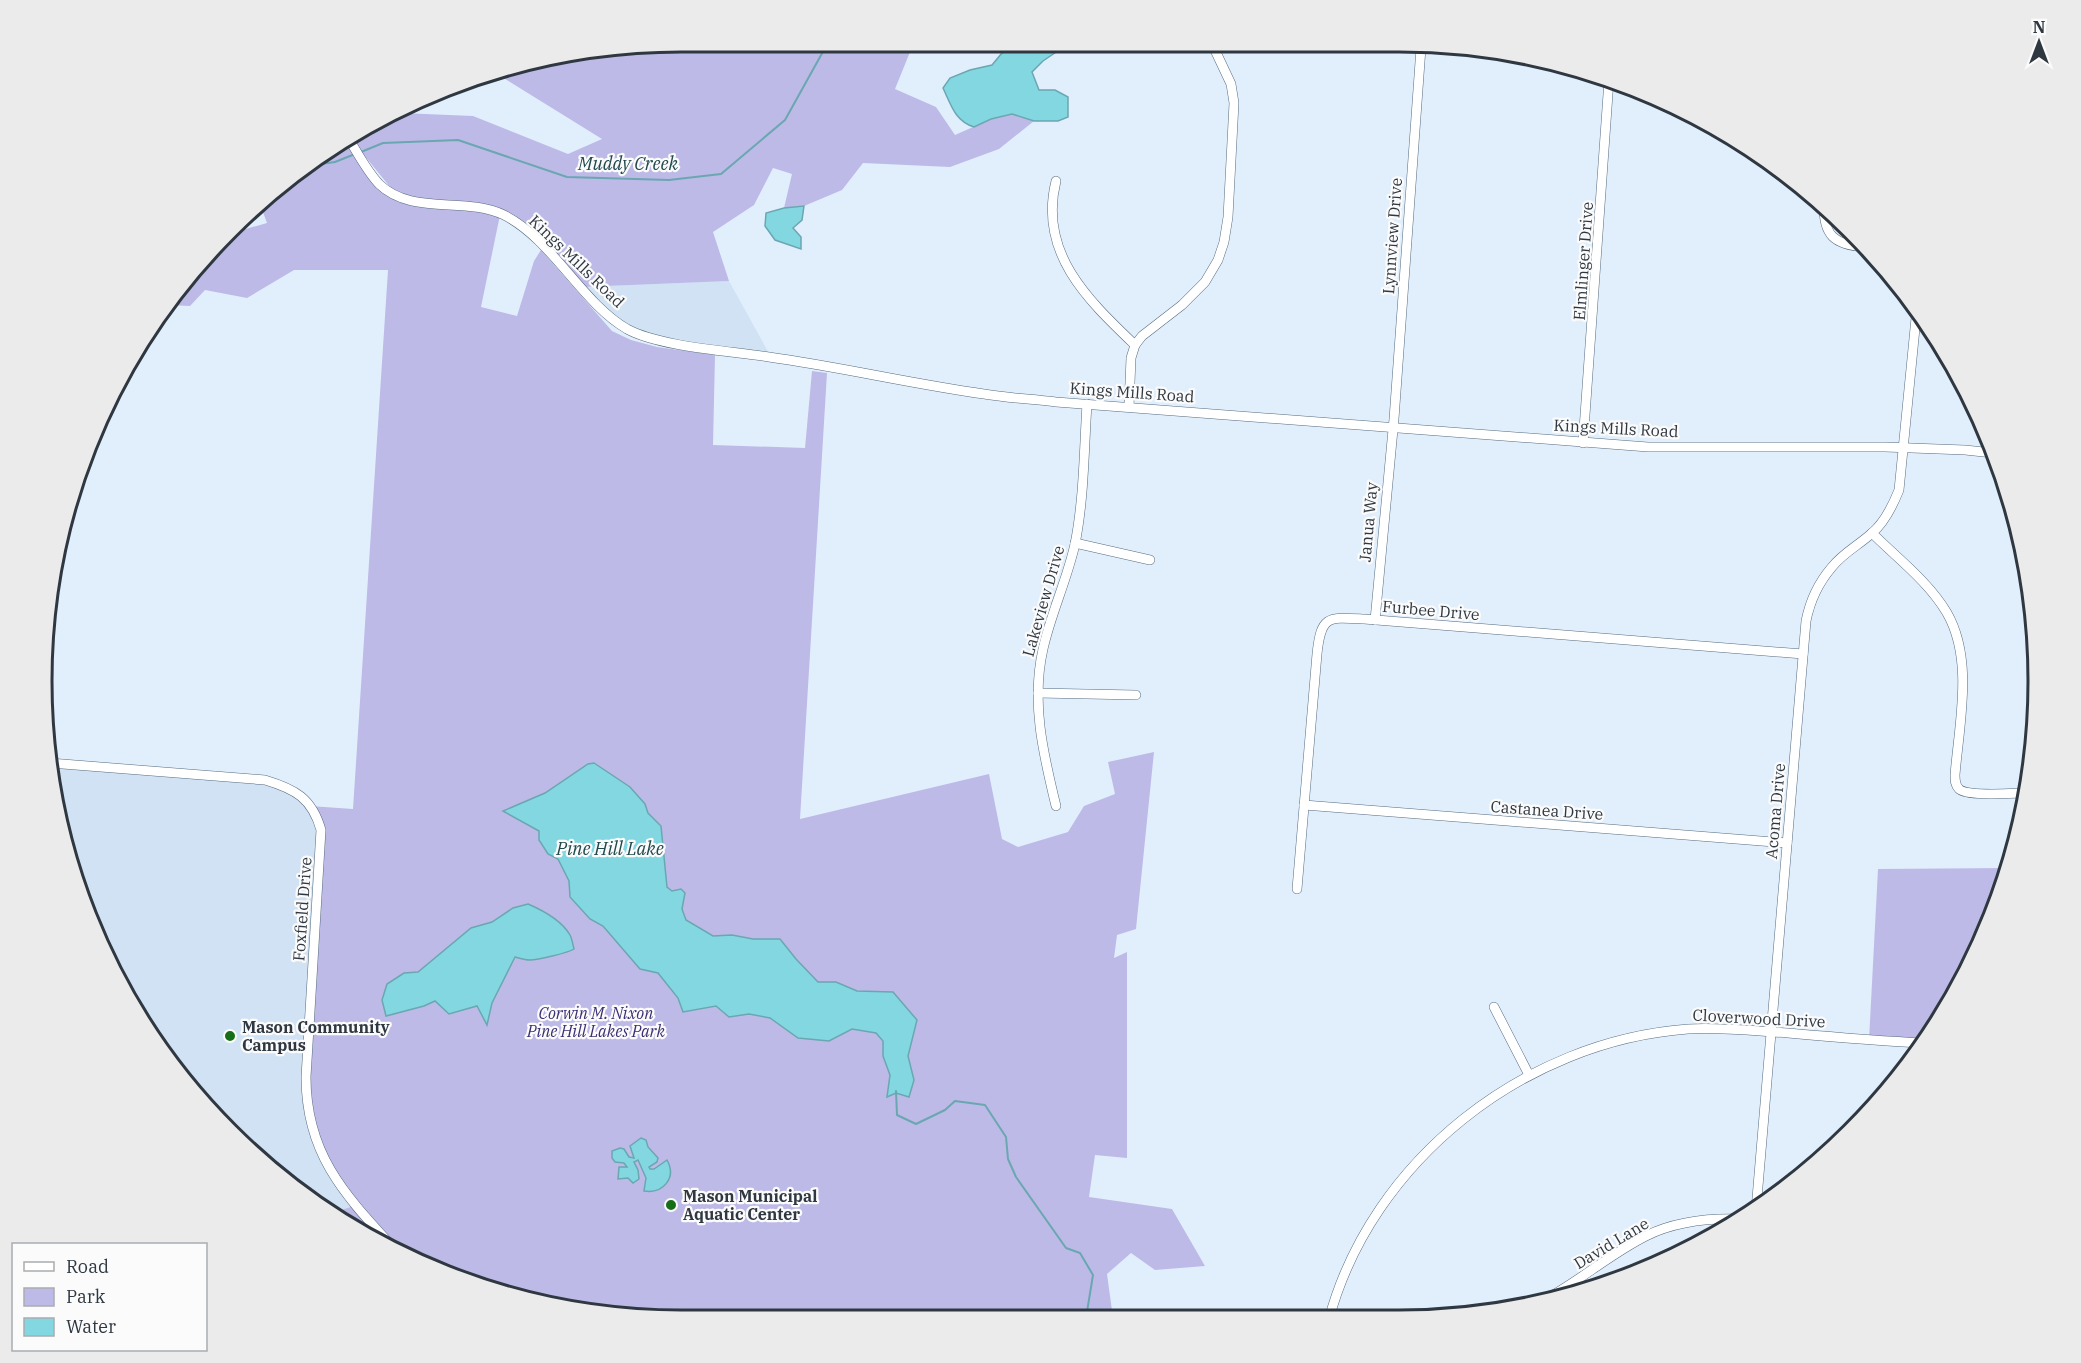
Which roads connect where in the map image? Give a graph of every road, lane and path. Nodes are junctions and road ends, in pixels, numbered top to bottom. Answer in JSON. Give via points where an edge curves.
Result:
{"nodes":[{"id":1,"x":1216,"y":52,"type":"edge"},
{"id":2,"x":1421,"y":53,"type":"edge"},
{"id":3,"x":1608,"y":88,"type":"edge"},
{"id":4,"x":353,"y":146,"type":"edge"},
{"id":5,"x":1056,"y":180,"type":"dead end"},
{"id":6,"x":1825,"y":220,"type":"edge"},
{"id":7,"x":1852,"y":246,"type":"edge"},
{"id":8,"x":1916,"y":323,"type":"edge"},
{"id":9,"x":1135,"y":345,"type":"junction"},
{"id":10,"x":1087,"y":404,"type":"junction"},
{"id":11,"x":1129,"y":407,"type":"junction"},
{"id":12,"x":1392,"y":427,"type":"junction"},
{"id":13,"x":1583,"y":443,"type":"junction"},
{"id":14,"x":1904,"y":448,"type":"junction"},
{"id":15,"x":1985,"y":453,"type":"edge"},
{"id":16,"x":1872,"y":533,"type":"junction"},
{"id":17,"x":1075,"y":543,"type":"junction"},
{"id":18,"x":1150,"y":560,"type":"dead end"},
{"id":19,"x":1375,"y":620,"type":"junction"},
{"id":20,"x":1803,"y":654,"type":"junction"},
{"id":21,"x":1038,"y":693,"type":"junction"},
{"id":22,"x":1136,"y":695,"type":"dead end"},
{"id":23,"x":58,"y":763,"type":"edge"},
{"id":24,"x":2018,"y":793,"type":"edge"},
{"id":25,"x":1056,"y":806,"type":"dead end"},
{"id":26,"x":1304,"y":806,"type":"junction"},
{"id":27,"x":1787,"y":843,"type":"junction"},
{"id":28,"x":1297,"y":889,"type":"dead end"},
{"id":29,"x":1494,"y":1006,"type":"dead end"},
{"id":30,"x":1771,"y":1032,"type":"junction"},
{"id":31,"x":1914,"y":1042,"type":"edge"},
{"id":32,"x":1529,"y":1075,"type":"junction"},
{"id":33,"x":1757,"y":1198,"type":"edge"},
{"id":34,"x":1724,"y":1219,"type":"edge"},
{"id":35,"x":380,"y":1233,"type":"edge"},
{"id":36,"x":1561,"y":1289,"type":"edge"},
{"id":37,"x":1332,"y":1310,"type":"edge"}],
"edges":[{"from":1,"to":9,"type":"street","via":[[1231,84],[1234,103],[1224,242],[1212,272],[1200,287]]},
{"from":2,"to":12,"type":"street","name":"Lynnview Drive"},
{"from":3,"to":13,"type":"street","name":"Elmlinger Drive"},
{"from":4,"to":10,"type":"street","name":"Kings Mills Road","via":[[372,175],[390,193],[405,200],[480,207],[506,216],[544,246],[613,318],[637,334],[967,392]]},
{"from":5,"to":9,"type":"street","via":[[1053,213],[1067,269],[1081,291]]},
{"from":6,"to":7,"type":"street","via":[[1833,238]]},
{"from":8,"to":14,"type":"street","name":"Acoma Drive"},
{"from":9,"to":11,"type":"street"},
{"from":10,"to":11,"type":"street","name":"Kings Mills Road"},
{"from":10,"to":17,"type":"street","name":"Lakeview Drive"},
{"from":11,"to":12,"type":"street","name":"Kings Mills Road"},
{"from":12,"to":13,"type":"street","name":"Kings Mills Road"},
{"from":12,"to":19,"type":"street","name":"Janua Way"},
{"from":13,"to":14,"type":"street","name":"Kings Mills Road"},
{"from":14,"to":15,"type":"street","name":"Kings Mills Road"},
{"from":14,"to":16,"type":"street","name":"Acoma Drive","via":[[1895,500]]},
{"from":16,"to":20,"type":"street","name":"Acoma Drive","via":[[1833,566],[1817,589],[1808,612]]},
{"from":16,"to":24,"type":"street","via":[[1931,591],[1957,634],[1963,676],[1955,775],[1958,787],[1973,793]]},
{"from":17,"to":18,"type":"street"},
{"from":17,"to":21,"type":"street","name":"Lakeview Drive","via":[[1045,640]]},
{"from":19,"to":20,"type":"street","name":"Furbee Drive"},
{"from":19,"to":26,"type":"street","name":"Furbee Drive","via":[[1339,618],[1328,621],[1320,630]]},
{"from":20,"to":27,"type":"street","name":"Acoma Drive"},
{"from":21,"to":22,"type":"street"},
{"from":21,"to":25,"type":"street","name":"Lakeview Drive","via":[[1039,731]]},
{"from":23,"to":35,"type":"street","name":"Foxfield Drive","via":[[265,780],[300,794],[310,806],[321,830],[306,1077],[310,1119],[318,1148],[346,1196]]},
{"from":26,"to":27,"type":"street","name":"Castanea Drive"},
{"from":26,"to":28,"type":"street","name":"Furbee Drive"},
{"from":27,"to":30,"type":"street","name":"Acoma Drive"},
{"from":29,"to":32,"type":"street"},
{"from":30,"to":31,"type":"street","name":"Cloverwood Drive"},
{"from":30,"to":32,"type":"street","name":"Cloverwood Drive","via":[[1690,1029],[1646,1035],[1591,1049]]},
{"from":30,"to":33,"type":"street","name":"Acoma Drive"},
{"from":32,"to":37,"type":"street","name":"Cloverwood Drive","via":[[1458,1123],[1403,1179],[1352,1259]]},
{"from":34,"to":36,"type":"street","name":"David Lane","via":[[1677,1224],[1647,1236]]}]}
